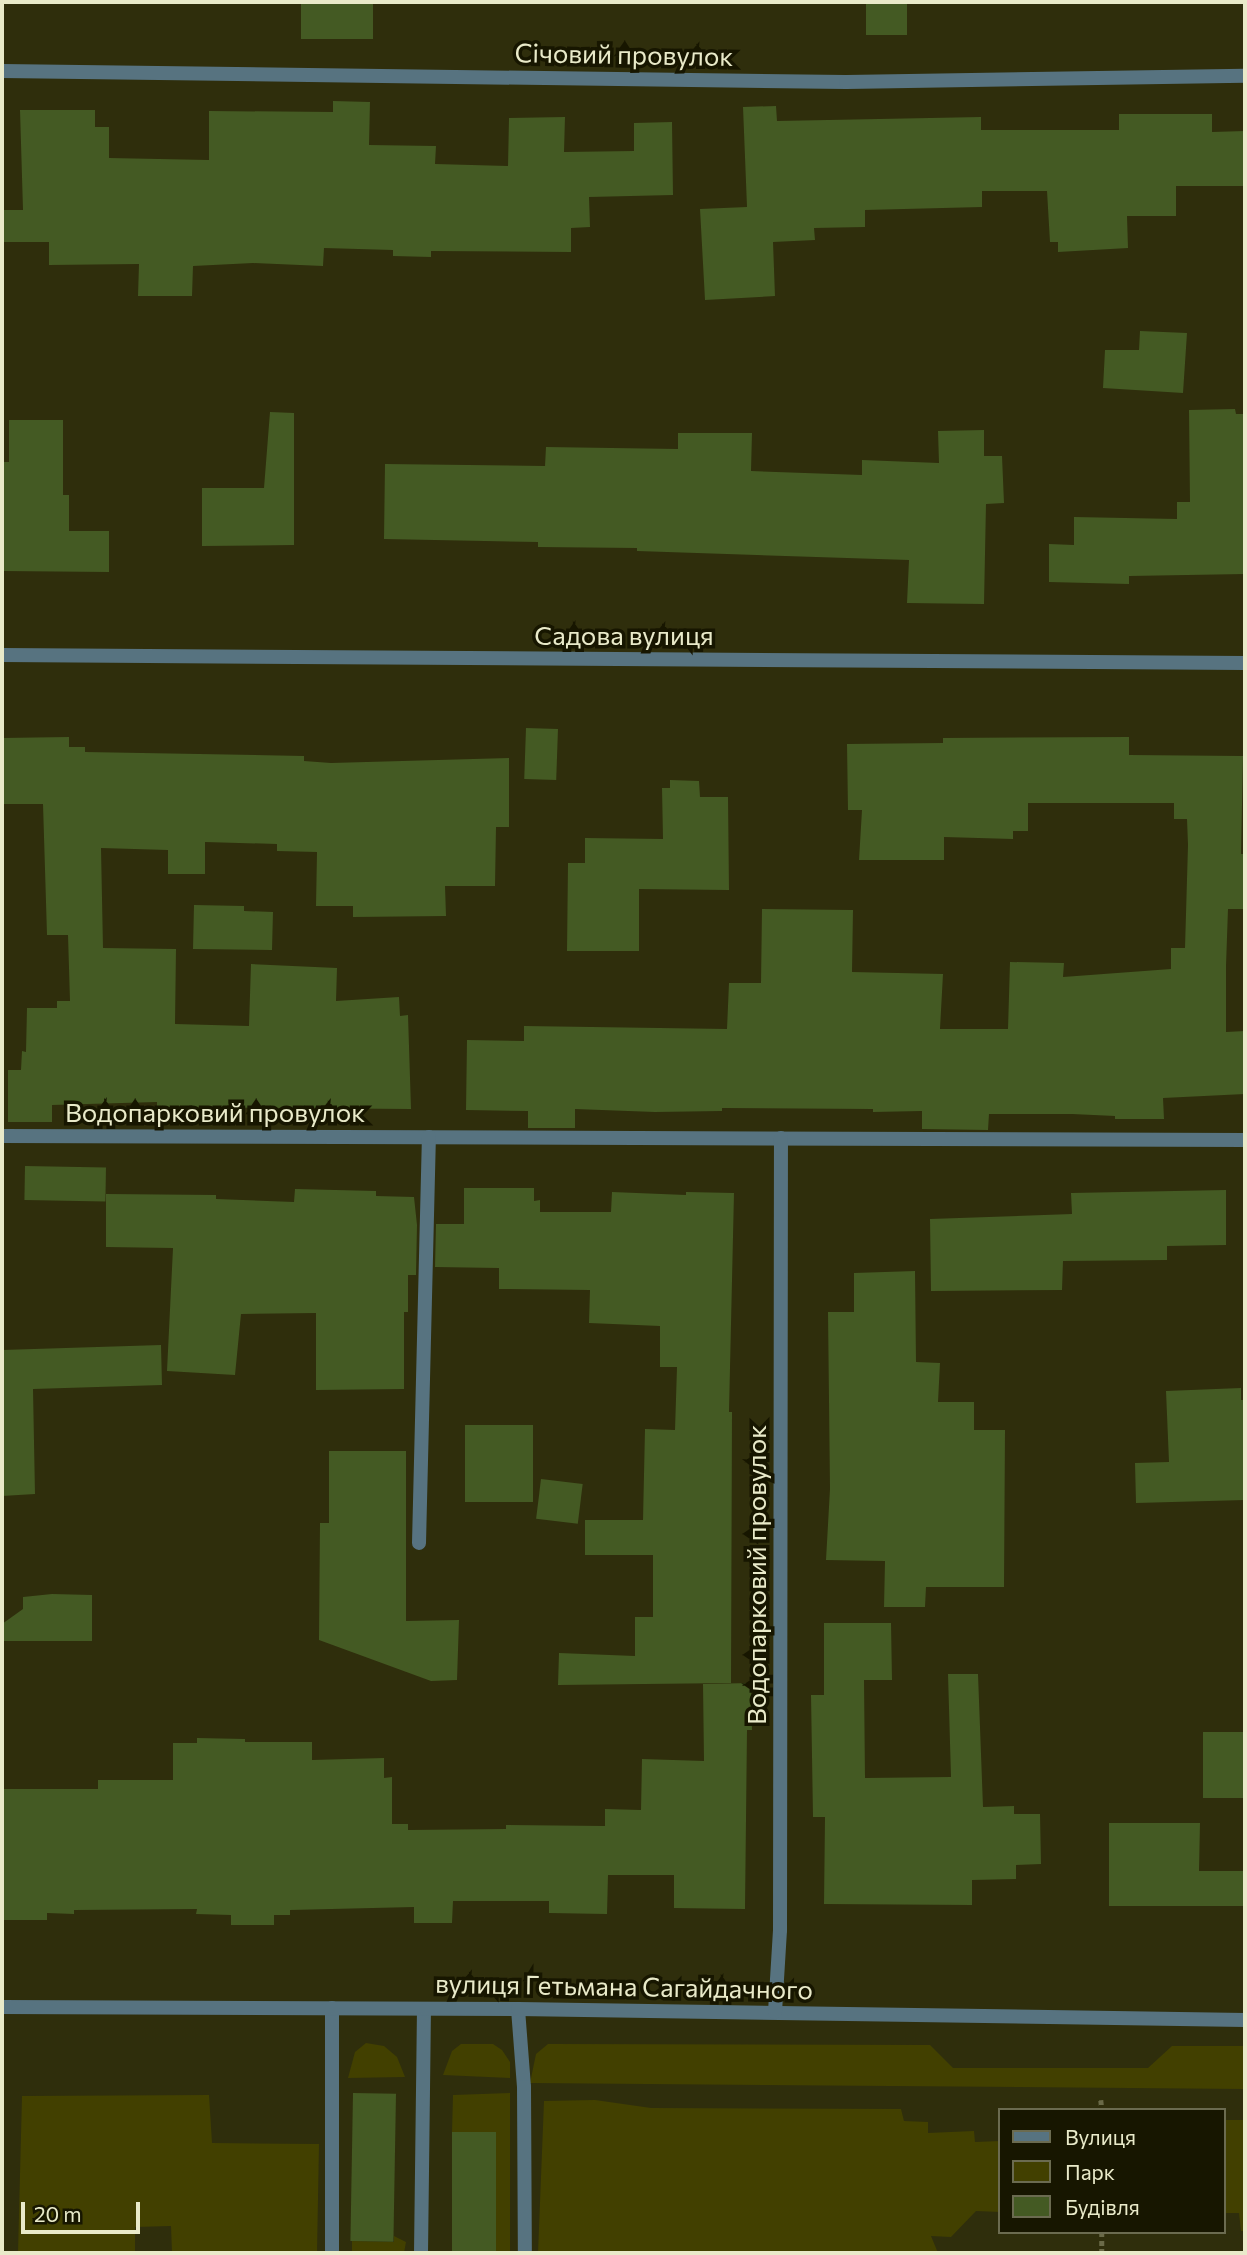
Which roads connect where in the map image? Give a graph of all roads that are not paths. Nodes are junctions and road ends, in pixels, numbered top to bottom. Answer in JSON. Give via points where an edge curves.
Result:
{"nodes":[{"id":1,"x":2,"y":71,"type":"edge"},
{"id":2,"x":1245,"y":76,"type":"edge"},
{"id":3,"x":2,"y":655,"type":"edge"},
{"id":4,"x":1245,"y":663,"type":"edge"},
{"id":5,"x":2,"y":1136,"type":"edge"},
{"id":6,"x":429,"y":1137,"type":"junction"},
{"id":7,"x":781,"y":1138,"type":"junction"},
{"id":8,"x":1245,"y":1140,"type":"edge"},
{"id":9,"x":419,"y":1543,"type":"dead end"},
{"id":10,"x":2,"y":2007,"type":"edge"},
{"id":11,"x":332,"y":2008,"type":"junction"},
{"id":12,"x":424,"y":2009,"type":"junction"},
{"id":13,"x":518,"y":2009,"type":"junction"},
{"id":14,"x":775,"y":2012,"type":"junction"},
{"id":15,"x":1245,"y":2020,"type":"edge"},
{"id":16,"x":332,"y":2253,"type":"edge"},
{"id":17,"x":421,"y":2253,"type":"edge"},
{"id":18,"x":524,"y":2253,"type":"edge"}],
"edges":[{"from":1,"to":2,"type":"street","name":"Січовий провулок","via":[[846,82]]},
{"from":3,"to":4,"type":"street","name":"Садова вулиця"},
{"from":5,"to":6,"type":"street","name":"Водопарковий провулок"},
{"from":6,"to":7,"type":"street","name":"Водопарковий провулок"},
{"from":6,"to":9,"type":"street"},
{"from":7,"to":8,"type":"street","name":"Водопарковий провулок"},
{"from":7,"to":14,"type":"street","name":"Водопарковий провулок","via":[[780,1930]]},
{"from":10,"to":11,"type":"street","name":"вулиця Гетьмана Сагайдачного"},
{"from":11,"to":12,"type":"street","name":"вулиця Гетьмана Сагайдачного"},
{"from":11,"to":16,"type":"street"},
{"from":12,"to":13,"type":"street","name":"вулиця Гетьмана Сагайдачного"},
{"from":12,"to":17,"type":"street"},
{"from":13,"to":14,"type":"street","name":"вулиця Гетьмана Сагайдачного"},
{"from":13,"to":18,"type":"street","via":[[524,2087]]},
{"from":14,"to":15,"type":"street","name":"вулиця Гетьмана Сагайдачного"}]}
